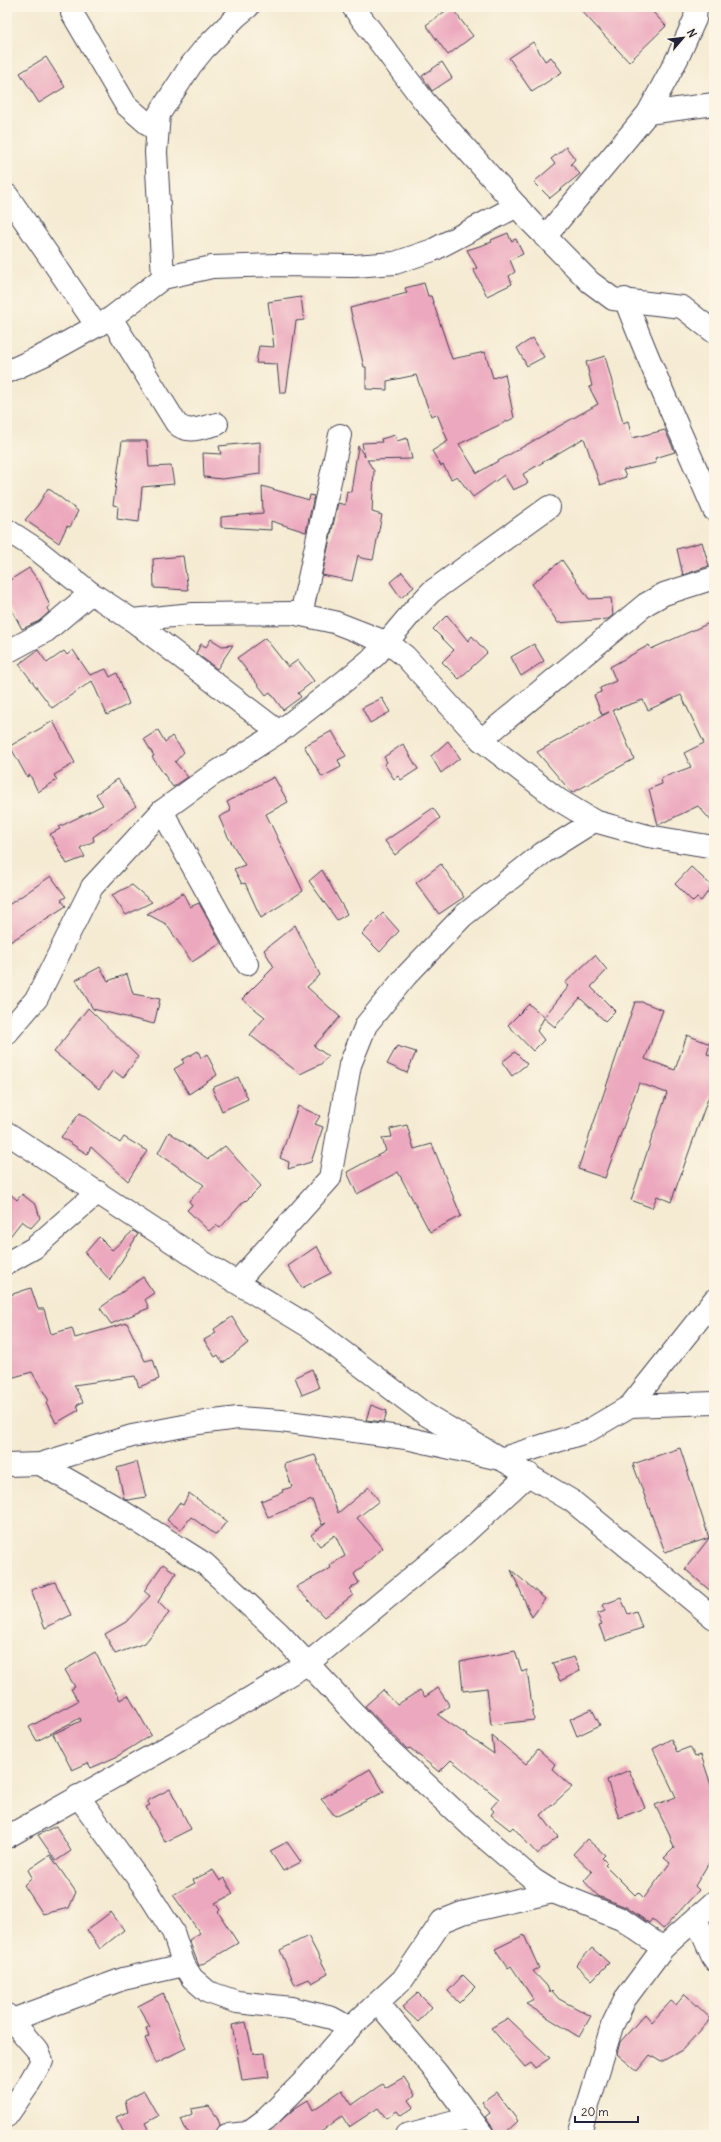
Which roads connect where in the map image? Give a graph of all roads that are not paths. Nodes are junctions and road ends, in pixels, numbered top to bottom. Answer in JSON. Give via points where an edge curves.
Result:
{"nodes":[{"id":1,"x":248,"y":7,"type":"edge"},
{"id":2,"x":353,"y":7,"type":"edge"},
{"id":3,"x":696,"y":7,"type":"edge"},
{"id":4,"x":72,"y":13,"type":"dead end"},
{"id":5,"x":714,"y":104,"type":"edge"},
{"id":6,"x":648,"y":113,"type":"junction"},
{"id":7,"x":156,"y":131,"type":"junction"},
{"id":8,"x":7,"y":195,"type":"edge"},
{"id":9,"x":517,"y":206,"type":"junction"},
{"id":10,"x":545,"y":238,"type":"junction"},
{"id":11,"x":163,"y":278,"type":"junction"},
{"id":12,"x":626,"y":299,"type":"junction"},
{"id":13,"x":104,"y":322,"type":"junction"},
{"id":14,"x":714,"y":332,"type":"edge"},
{"id":15,"x":7,"y":372,"type":"edge"},
{"id":16,"x":217,"y":424,"type":"dead end"},
{"id":17,"x":340,"y":435,"type":"dead end"},
{"id":18,"x":549,"y":507,"type":"dead end"},
{"id":19,"x":714,"y":510,"type":"edge"},
{"id":20,"x":7,"y":530,"type":"edge"},
{"id":21,"x":714,"y":578,"type":"edge"},
{"id":22,"x":91,"y":593,"type":"junction"},
{"id":23,"x":301,"y":615,"type":"junction"},
{"id":24,"x":132,"y":620,"type":"junction"},
{"id":25,"x":388,"y":643,"type":"junction"},
{"id":26,"x":7,"y":652,"type":"edge"},
{"id":27,"x":279,"y":732,"type":"junction"},
{"id":28,"x":481,"y":740,"type":"junction"},
{"id":29,"x":162,"y":811,"type":"junction"},
{"id":30,"x":594,"y":821,"type":"junction"},
{"id":31,"x":714,"y":847,"type":"edge"},
{"id":32,"x":246,"y":964,"type":"dead end"},
{"id":33,"x":7,"y":1034,"type":"edge"},
{"id":34,"x":7,"y":1133,"type":"edge"},
{"id":35,"x":98,"y":1192,"type":"junction"},
{"id":36,"x":7,"y":1263,"type":"edge"},
{"id":37,"x":237,"y":1282,"type":"junction"},
{"id":38,"x":714,"y":1300,"type":"edge"},
{"id":39,"x":714,"y":1403,"type":"edge"},
{"id":40,"x":630,"y":1406,"type":"junction"},
{"id":41,"x":500,"y":1459,"type":"junction"},
{"id":42,"x":40,"y":1464,"type":"junction"},
{"id":43,"x":7,"y":1465,"type":"edge"},
{"id":44,"x":529,"y":1474,"type":"junction"},
{"id":45,"x":714,"y":1618,"type":"edge"},
{"id":46,"x":307,"y":1664,"type":"junction"},
{"id":47,"x":78,"y":1796,"type":"junction"},
{"id":48,"x":7,"y":1837,"type":"edge"},
{"id":49,"x":553,"y":1892,"type":"junction"},
{"id":50,"x":714,"y":1902,"type":"edge"},
{"id":51,"x":696,"y":1919,"type":"junction"},
{"id":52,"x":663,"y":1948,"type":"junction"},
{"id":53,"x":714,"y":1960,"type":"edge"},
{"id":54,"x":184,"y":1965,"type":"junction"},
{"id":55,"x":378,"y":2003,"type":"junction"},
{"id":56,"x":10,"y":2018,"type":"edge"},
{"id":57,"x":350,"y":2028,"type":"junction"},
{"id":58,"x":7,"y":2116,"type":"edge"},
{"id":59,"x":476,"y":2126,"type":"edge"},
{"id":60,"x":241,"y":2134,"type":"edge"},
{"id":61,"x":406,"y":2135,"type":"edge"},
{"id":62,"x":578,"y":2135,"type":"edge"}],
"edges":[{"from":1,"to":7,"type":"street","via":[[236,16],[191,65],[159,114]]},
{"from":2,"to":9,"type":"street","via":[[424,101]]},
{"from":3,"to":6,"type":"street","via":[[695,19],[678,57]]},
{"from":4,"to":7,"type":"street","via":[[126,105]]},
{"from":5,"to":6,"type":"street"},
{"from":6,"to":10,"type":"street"},
{"from":7,"to":11,"type":"street"},
{"from":8,"to":13,"type":"street"},
{"from":9,"to":10,"type":"street"},
{"from":9,"to":11,"type":"street","via":[[433,250],[395,263],[354,266],[212,267]]},
{"from":10,"to":12,"type":"street","via":[[590,282],[613,299]]},
{"from":11,"to":13,"type":"street"},
{"from":12,"to":14,"type":"street","via":[[682,307]]},
{"from":12,"to":19,"type":"street","via":[[644,350]]},
{"from":13,"to":15,"type":"street"},
{"from":13,"to":16,"type":"street","via":[[181,428],[188,430]]},
{"from":17,"to":23,"type":"street"},
{"from":18,"to":25,"type":"street","via":[[431,592]]},
{"from":20,"to":22,"type":"street","via":[[36,549]]},
{"from":21,"to":28,"type":"street","via":[[664,594],[646,604]]},
{"from":22,"to":24,"type":"street"},
{"from":22,"to":26,"type":"street","via":[[46,631]]},
{"from":23,"to":24,"type":"street","via":[[193,614]]},
{"from":23,"to":25,"type":"street","via":[[334,622]]},
{"from":24,"to":27,"type":"street"},
{"from":25,"to":27,"type":"street","via":[[346,680]]},
{"from":25,"to":28,"type":"street","via":[[424,675]]},
{"from":27,"to":29,"type":"street"},
{"from":28,"to":30,"type":"street","via":[[559,800]]},
{"from":29,"to":32,"type":"street"},
{"from":29,"to":33,"type":"street","via":[[92,887],[37,998]]},
{"from":30,"to":31,"type":"street","via":[[648,836]]},
{"from":30,"to":37,"type":"street","via":[[543,853],[463,916],[405,977],[366,1024],[350,1065],[330,1178]]},
{"from":34,"to":35,"type":"street"},
{"from":35,"to":36,"type":"street","via":[[34,1248]]},
{"from":35,"to":37,"type":"street"},
{"from":37,"to":41,"type":"street","via":[[310,1327],[425,1414]]},
{"from":38,"to":40,"type":"street"},
{"from":39,"to":40,"type":"street"},
{"from":40,"to":41,"type":"street","via":[[586,1432]]},
{"from":41,"to":42,"type":"street","via":[[406,1438],[281,1421],[238,1418],[132,1436]]},
{"from":41,"to":44,"type":"street"},
{"from":42,"to":43,"type":"street"},
{"from":42,"to":46,"type":"street","via":[[112,1505],[205,1564],[279,1633]]},
{"from":44,"to":45,"type":"street","via":[[572,1501]]},
{"from":44,"to":46,"type":"street","via":[[463,1534]]},
{"from":46,"to":47,"type":"street","via":[[180,1740]]},
{"from":46,"to":49,"type":"street","via":[[385,1746],[472,1827],[534,1880]]},
{"from":47,"to":48,"type":"street"},
{"from":47,"to":54,"type":"street","via":[[147,1891],[173,1932]]},
{"from":49,"to":52,"type":"street","via":[[621,1919]]},
{"from":49,"to":55,"type":"street","via":[[462,1913],[442,1921],[403,1979]]},
{"from":50,"to":51,"type":"street"},
{"from":51,"to":52,"type":"street"},
{"from":51,"to":53,"type":"street"},
{"from":52,"to":62,"type":"street","via":[[625,1999],[612,2026]]},
{"from":54,"to":56,"type":"street","via":[[123,1979]]},
{"from":54,"to":57,"type":"street","via":[[192,1978],[208,1992],[237,2002],[291,2008],[332,2018]]},
{"from":55,"to":57,"type":"street"},
{"from":55,"to":59,"type":"street","via":[[437,2073]]},
{"from":56,"to":58,"type":"street","via":[[38,2051],[42,2061]]},
{"from":57,"to":60,"type":"street","via":[[302,2083],[266,2119]]},
{"from":59,"to":61,"type":"street"}]}
